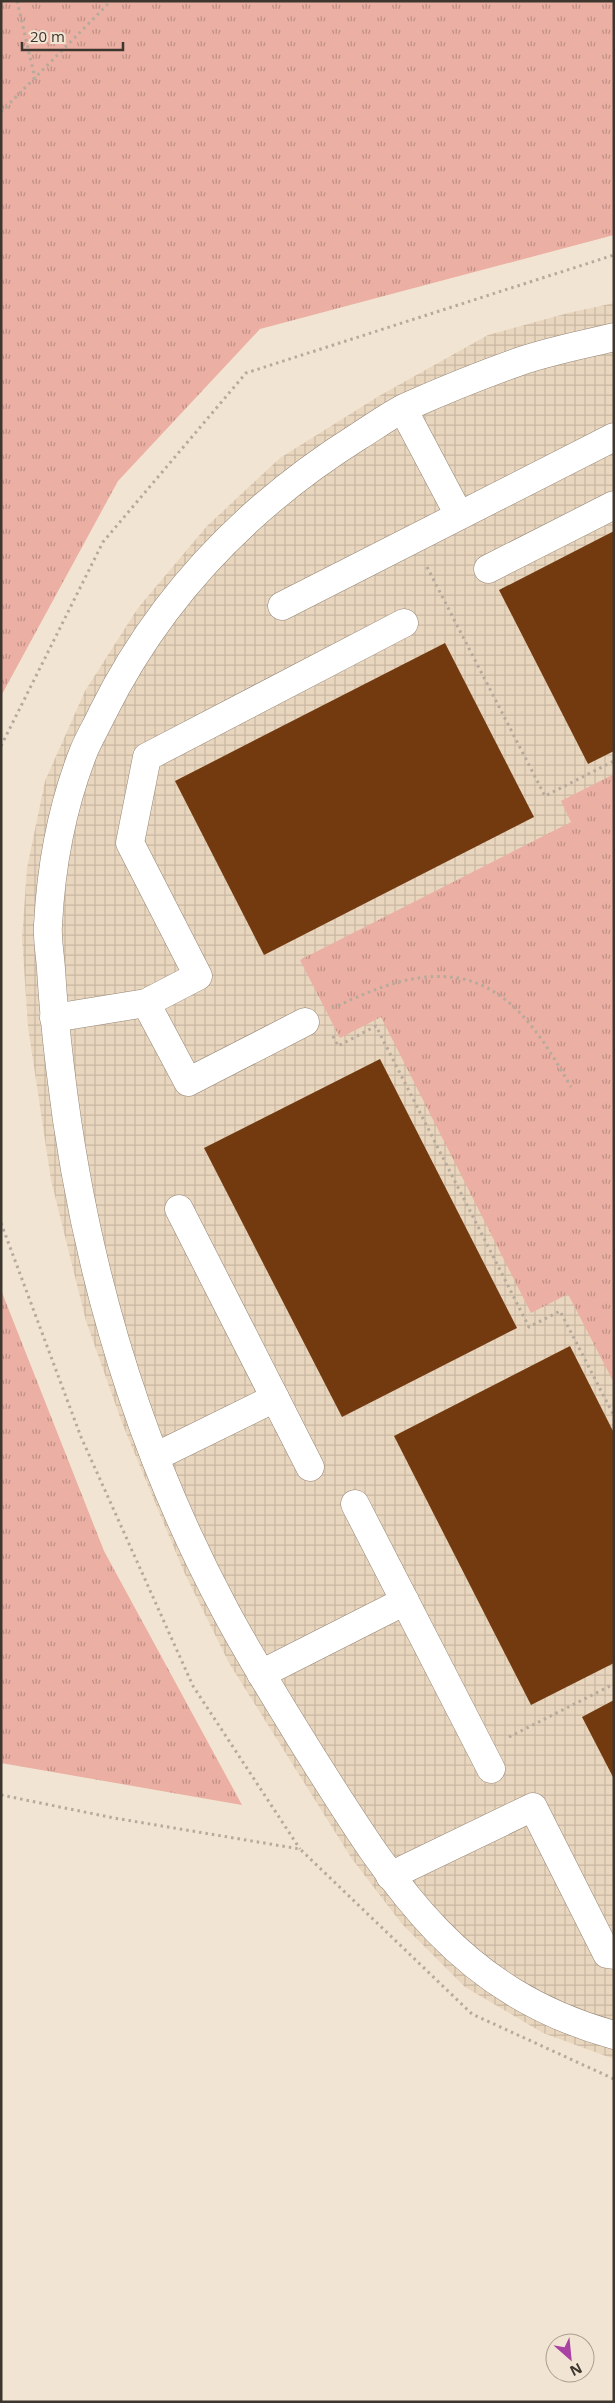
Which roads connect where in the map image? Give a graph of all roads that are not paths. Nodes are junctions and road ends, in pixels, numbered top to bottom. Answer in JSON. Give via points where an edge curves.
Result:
{"nodes":[{"id":1,"x":614,"y":337,"type":"edge"},
{"id":2,"x":402,"y":409,"type":"junction"},
{"id":3,"x":614,"y":437,"type":"edge"},
{"id":4,"x":614,"y":505,"type":"edge"},
{"id":5,"x":460,"y":515,"type":"junction"},
{"id":6,"x":488,"y":569,"type":"dead end"},
{"id":7,"x":282,"y":606,"type":"dead end"},
{"id":8,"x":404,"y":623,"type":"dead end"},
{"id":9,"x":146,"y":1003,"type":"junction"},
{"id":10,"x":54,"y":1018,"type":"junction"},
{"id":11,"x":313,"y":1018,"type":"road end"},
{"id":12,"x":178,"y":1208,"type":"dead end"},
{"id":13,"x":275,"y":1398,"type":"junction"},
{"id":14,"x":155,"y":1457,"type":"junction"},
{"id":15,"x":310,"y":1466,"type":"dead end"},
{"id":16,"x":356,"y":1504,"type":"dead end"},
{"id":17,"x":405,"y":1601,"type":"junction"},
{"id":18,"x":261,"y":1674,"type":"junction"},
{"id":19,"x":486,"y":1760,"type":"road end"},
{"id":20,"x":390,"y":1876,"type":"junction"},
{"id":21,"x":614,"y":1955,"type":"edge"},
{"id":22,"x":614,"y":2035,"type":"edge"}],
"edges":[{"from":1,"to":2,"type":"street","via":[[520,361]]},
{"from":2,"to":5,"type":"street"},
{"from":2,"to":10,"type":"street","via":[[316,463],[240,525],[175,595],[123,671],[83,752],[58,838],[48,927]]},
{"from":3,"to":5,"type":"street"},
{"from":4,"to":6,"type":"street"},
{"from":5,"to":7,"type":"street"},
{"from":8,"to":9,"type":"street","via":[[147,757],[130,843],[198,976]]},
{"from":9,"to":10,"type":"street"},
{"from":9,"to":11,"type":"street","via":[[188,1082]]},
{"from":10,"to":14,"type":"street","via":[[80,1199],[124,1370]]},
{"from":12,"to":13,"type":"street"},
{"from":13,"to":14,"type":"street"},
{"from":13,"to":15,"type":"street"},
{"from":14,"to":18,"type":"street","via":[[224,1609]]},
{"from":16,"to":17,"type":"street"},
{"from":17,"to":18,"type":"street"},
{"from":17,"to":19,"type":"street"},
{"from":18,"to":20,"type":"street"},
{"from":20,"to":21,"type":"street","via":[[533,1807],[608,1954]]},
{"from":20,"to":22,"type":"street","via":[[423,1917],[460,1954],[500,1984],[544,2009]]}]}
